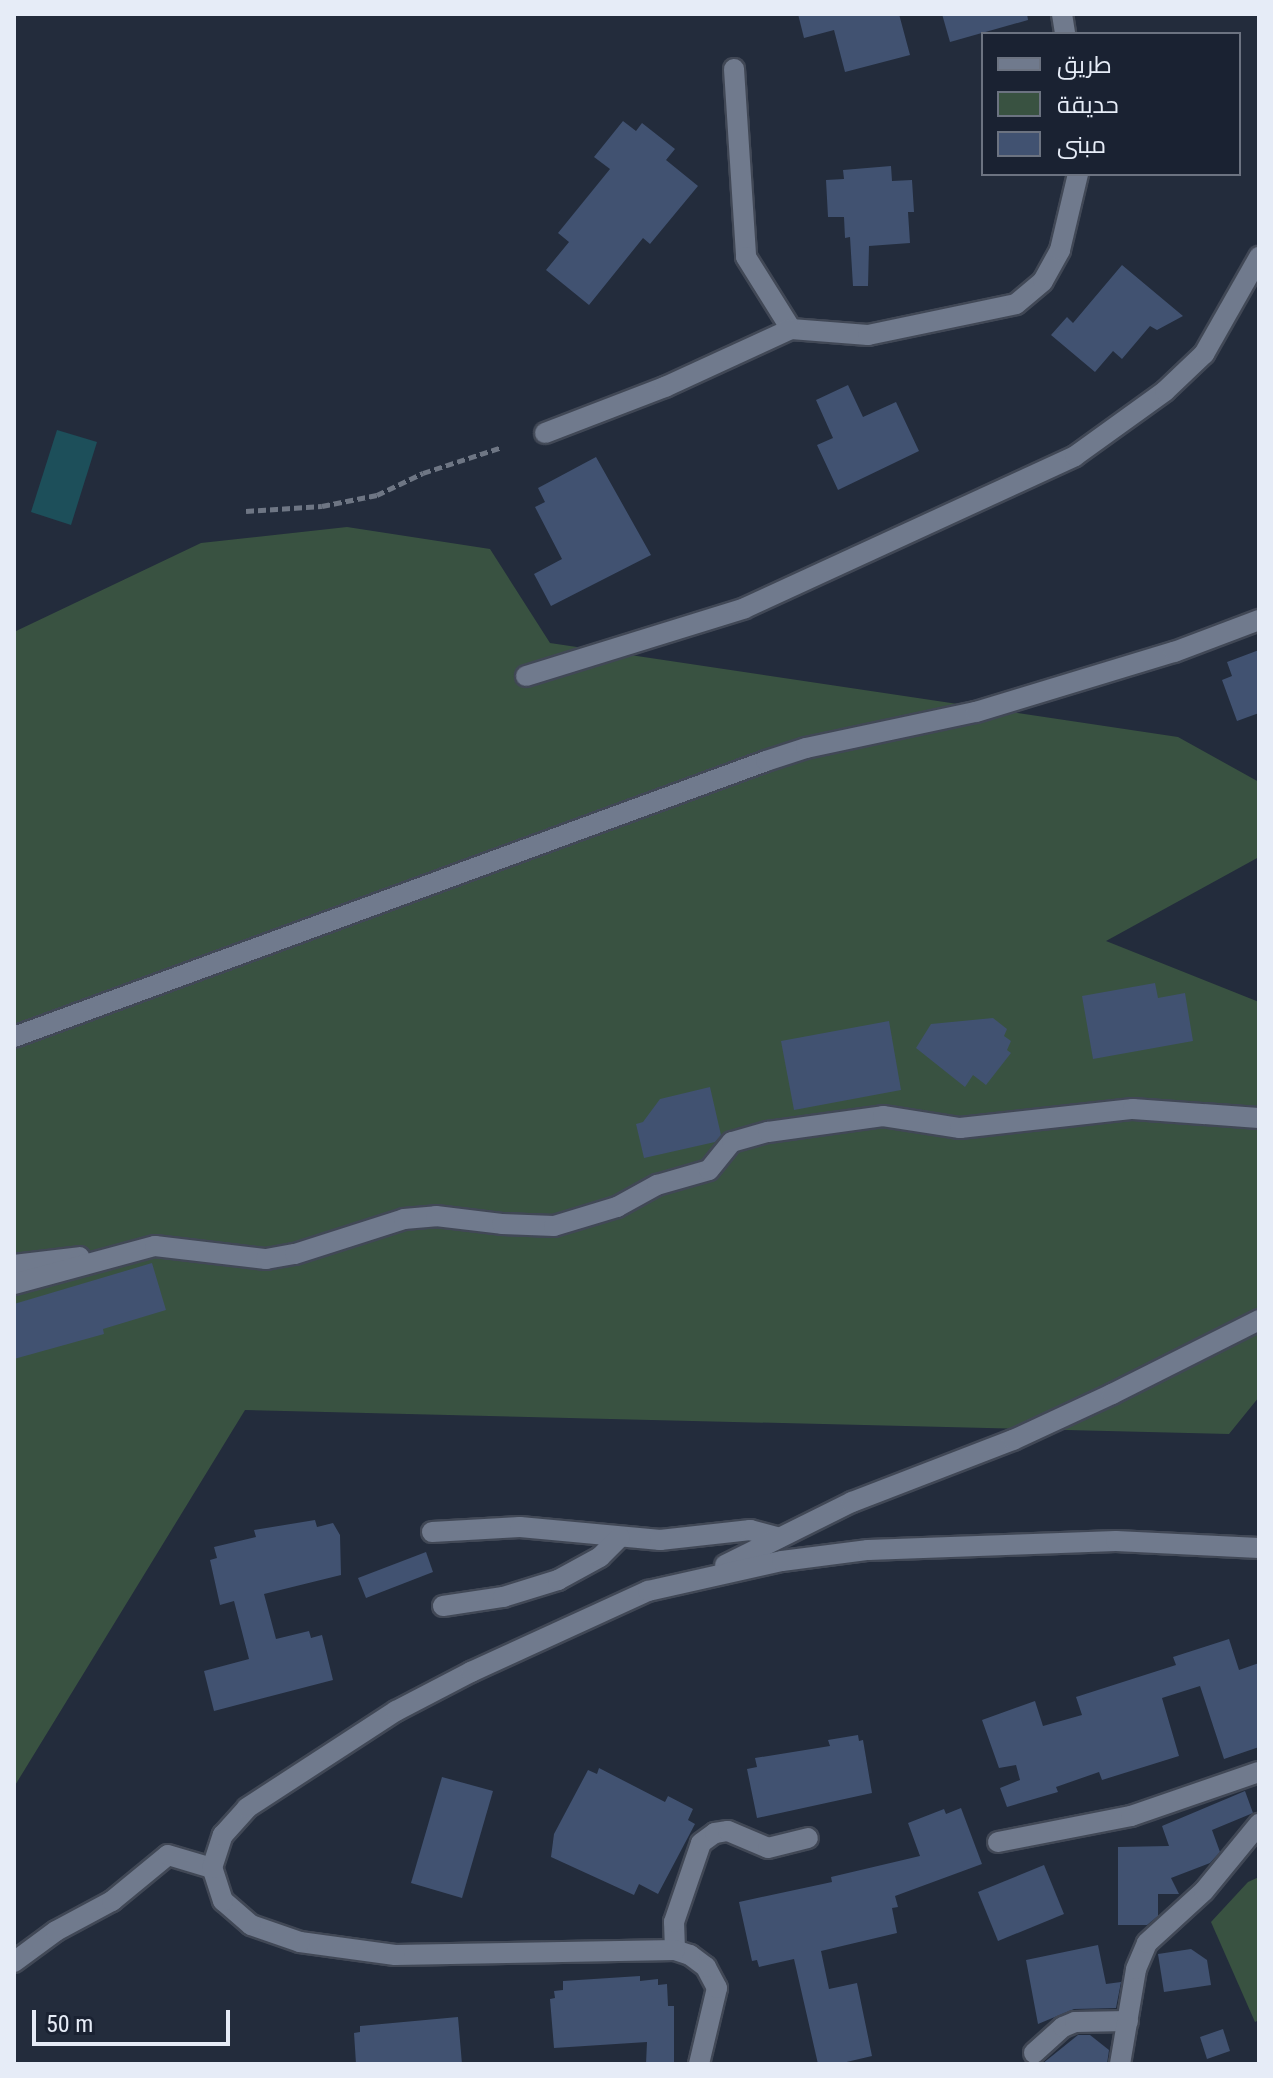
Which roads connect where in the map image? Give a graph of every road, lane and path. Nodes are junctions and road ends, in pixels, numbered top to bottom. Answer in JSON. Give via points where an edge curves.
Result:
{"nodes":[{"id":1,"x":734,"y":69,"type":"dead end"},
{"id":2,"x":1078,"y":176,"type":"edge"},
{"id":3,"x":1259,"y":257,"type":"edge"},
{"id":4,"x":791,"y":329,"type":"junction"},
{"id":5,"x":545,"y":433,"type":"dead end"},
{"id":6,"x":502,"y":447,"type":"dead end"},
{"id":7,"x":246,"y":511,"type":"dead end"},
{"id":8,"x":1259,"y":620,"type":"edge"},
{"id":9,"x":526,"y":676,"type":"dead end"},
{"id":10,"x":14,"y":1037,"type":"edge"},
{"id":11,"x":1259,"y":1118,"type":"edge"},
{"id":12,"x":120,"y":1253,"type":"junction"},
{"id":13,"x":14,"y":1265,"type":"edge"},
{"id":14,"x":14,"y":1284,"type":"edge"},
{"id":15,"x":1259,"y":1320,"type":"edge"},
{"id":16,"x":432,"y":1532,"type":"dead end"},
{"id":17,"x":620,"y":1537,"type":"junction"},
{"id":18,"x":779,"y":1538,"type":"junction"},
{"id":19,"x":1259,"y":1548,"type":"edge"},
{"id":20,"x":701,"y":1577,"type":"junction"},
{"id":21,"x":443,"y":1606,"type":"dead end"},
{"id":22,"x":1259,"y":1772,"type":"edge"},
{"id":23,"x":1259,"y":1824,"type":"edge"},
{"id":24,"x":808,"y":1838,"type":"dead end"},
{"id":25,"x":998,"y":1842,"type":"dead end"},
{"id":26,"x":212,"y":1868,"type":"junction"},
{"id":27,"x":675,"y":1950,"type":"junction"},
{"id":28,"x":14,"y":1962,"type":"edge"},
{"id":29,"x":1128,"y":2021,"type":"junction"},
{"id":30,"x":1034,"y":2053,"type":"dead end"},
{"id":31,"x":699,"y":2064,"type":"edge"},
{"id":32,"x":1120,"y":2064,"type":"edge"}],
"edges":[{"from":1,"to":4,"type":"street","via":[[746,257]]},
{"from":2,"to":4,"type":"street","via":[[1060,250],[1043,281],[1016,304],[868,335]]},
{"from":3,"to":9,"type":"street","via":[[1204,354],[1165,391],[1075,456],[745,608]]},
{"from":4,"to":5,"type":"street","via":[[665,387]]},
{"from":6,"to":7,"type":"path","via":[[423,473],[377,495],[322,506]]},
{"from":8,"to":10,"type":"street","via":[[1174,652],[976,712],[766,761]]},
{"from":11,"to":12,"type":"street","via":[[1133,1109],[960,1128],[883,1116],[732,1142],[709,1170],[554,1226],[436,1216],[404,1219],[266,1259],[155,1246]]},
{"from":12,"to":13,"type":"street"},
{"from":12,"to":14,"type":"street"},
{"from":15,"to":18,"type":"street","via":[[1055,1420],[852,1502]]},
{"from":16,"to":17,"type":"street","via":[[520,1527]]},
{"from":17,"to":18,"type":"street","via":[[660,1540],[750,1530]]},
{"from":17,"to":21,"type":"street","via":[[600,1557],[558,1580],[503,1597]]},
{"from":18,"to":20,"type":"street"},
{"from":19,"to":20,"type":"street","via":[[1116,1541],[868,1550]]},
{"from":20,"to":26,"type":"street","via":[[634,1598],[396,1711],[247,1808],[223,1835]]},
{"from":22,"to":25,"type":"street","via":[[1131,1816]]},
{"from":23,"to":29,"type":"street","via":[[1204,1891],[1147,1943],[1136,1969]]},
{"from":24,"to":27,"type":"street","via":[[768,1848],[728,1831],[701,1843],[674,1922]]},
{"from":26,"to":27,"type":"street","via":[[223,1901],[251,1925],[300,1942],[395,1955]]},
{"from":26,"to":28,"type":"street","via":[[168,1855],[112,1901],[56,1931]]},
{"from":27,"to":31,"type":"street","via":[[706,1967],[717,1988]]},
{"from":29,"to":30,"type":"street","via":[[1075,2022]]},
{"from":29,"to":32,"type":"street"}]}
